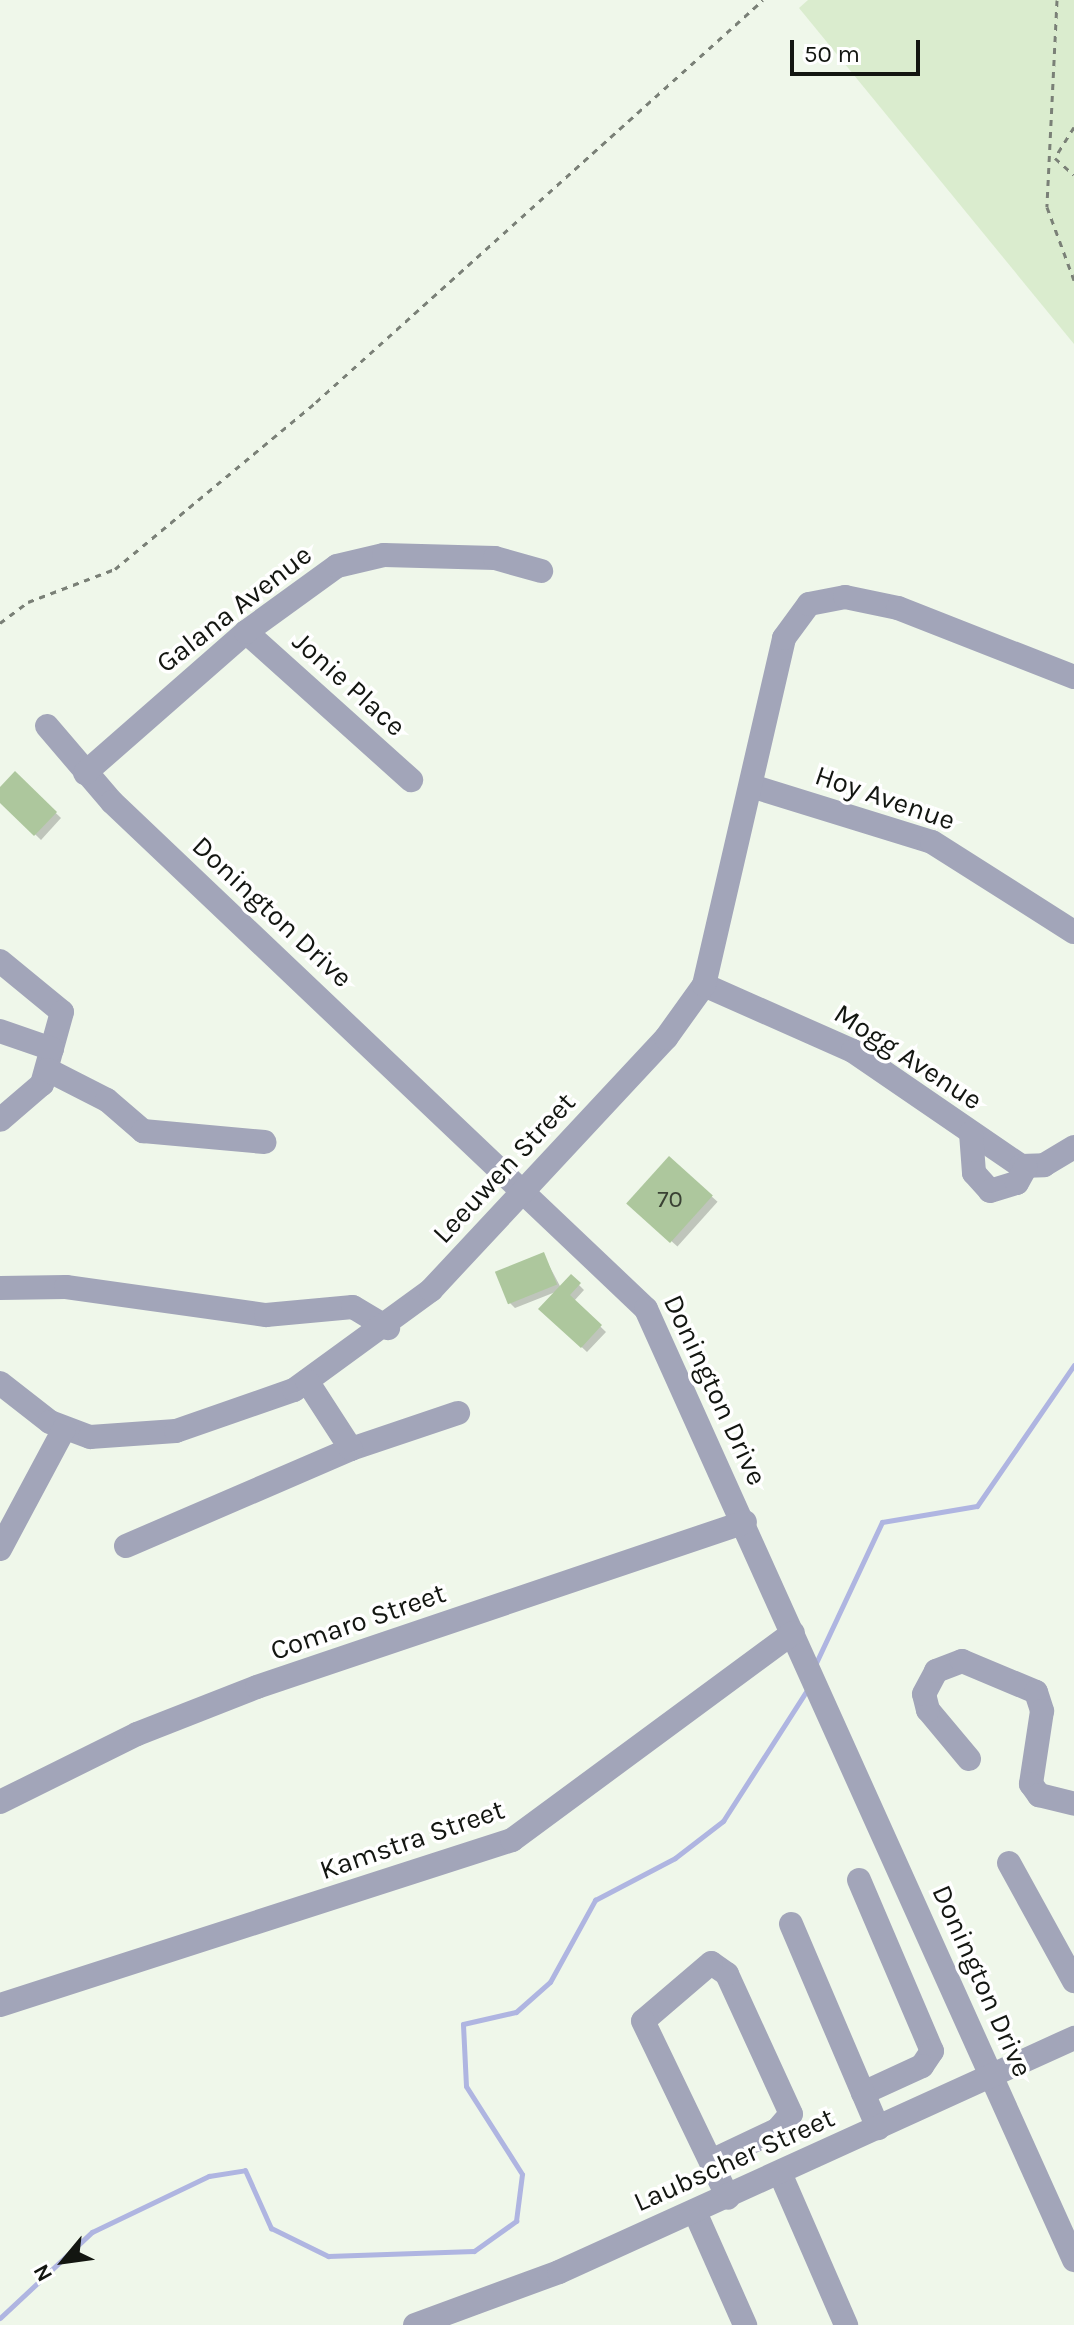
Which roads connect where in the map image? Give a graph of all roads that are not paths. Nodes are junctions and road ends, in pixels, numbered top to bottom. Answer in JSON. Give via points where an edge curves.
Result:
{"nodes":[{"id":1,"x":541,"y":571,"type":"dead end"},
{"id":2,"x":246,"y":632,"type":"junction"},
{"id":3,"x":1074,"y":677,"type":"edge"},
{"id":4,"x":47,"y":726,"type":"dead end"},
{"id":5,"x":85,"y":773,"type":"junction"},
{"id":6,"x":411,"y":780,"type":"dead end"},
{"id":7,"x":751,"y":786,"type":"junction"},
{"id":8,"x":1074,"y":932,"type":"edge"},
{"id":9,"x":0,"y":961,"type":"edge"},
{"id":10,"x":704,"y":985,"type":"junction"},
{"id":11,"x":0,"y":1031,"type":"edge"},
{"id":12,"x":50,"y":1060,"type":"junction"},
{"id":13,"x":0,"y":1120,"type":"edge"},
{"id":14,"x":971,"y":1133,"type":"junction"},
{"id":15,"x":265,"y":1142,"type":"dead end"},
{"id":16,"x":1074,"y":1147,"type":"edge"},
{"id":17,"x":1026,"y":1167,"type":"junction"},
{"id":18,"x":525,"y":1188,"type":"junction"},
{"id":19,"x":0,"y":1288,"type":"edge"},
{"id":20,"x":388,"y":1328,"type":"junction"},
{"id":21,"x":307,"y":1381,"type":"junction"},
{"id":22,"x":0,"y":1383,"type":"edge"},
{"id":23,"x":458,"y":1413,"type":"dead end"},
{"id":24,"x":64,"y":1429,"type":"junction"},
{"id":25,"x":351,"y":1449,"type":"junction"},
{"id":26,"x":745,"y":1522,"type":"junction"},
{"id":27,"x":126,"y":1546,"type":"dead end"},
{"id":28,"x":0,"y":1549,"type":"edge"},
{"id":29,"x":796,"y":1640,"type":"junction"},
{"id":30,"x":969,"y":1759,"type":"dead end"},
{"id":31,"x":0,"y":1802,"type":"edge"},
{"id":32,"x":1074,"y":1804,"type":"edge"},
{"id":33,"x":1009,"y":1863,"type":"dead end"},
{"id":34,"x":859,"y":1880,"type":"dead end"},
{"id":35,"x":791,"y":1924,"type":"dead end"},
{"id":36,"x":1074,"y":1981,"type":"edge"},
{"id":37,"x":0,"y":2005,"type":"edge"},
{"id":38,"x":1074,"y":2038,"type":"edge"},
{"id":39,"x":991,"y":2075,"type":"junction"},
{"id":40,"x":863,"y":2093,"type":"junction"},
{"id":41,"x":878,"y":2128,"type":"junction"},
{"id":42,"x":711,"y":2161,"type":"junction"},
{"id":43,"x":780,"y":2173,"type":"junction"},
{"id":44,"x":728,"y":2198,"type":"junction"},
{"id":45,"x":695,"y":2212,"type":"junction"},
{"id":46,"x":1074,"y":2260,"type":"edge"},
{"id":47,"x":415,"y":2325,"type":"edge"},
{"id":48,"x":745,"y":2325,"type":"edge"},
{"id":49,"x":846,"y":2325,"type":"edge"}],
"edges":[{"from":1,"to":2,"type":"street","name":"Galana Avenue","via":[[495,558],[352,559]]},
{"from":2,"to":5,"type":"street","name":"Galana Avenue"},
{"from":2,"to":6,"type":"street","name":"Jonie Place"},
{"from":3,"to":7,"type":"street","name":"Leeuwen Street","via":[[974,632],[853,598],[809,604],[784,638]]},
{"from":4,"to":5,"type":"street","name":"Donington Drive"},
{"from":5,"to":18,"type":"street","name":"Donington Drive"},
{"from":7,"to":8,"type":"street","name":"Hoy Avenue","via":[[932,842]]},
{"from":7,"to":10,"type":"street","name":"Leeuwen Street"},
{"from":9,"to":12,"type":"street","via":[[58,1002]]},
{"from":10,"to":14,"type":"street","name":"Mogg Avenue","via":[[853,1051]]},
{"from":10,"to":18,"type":"street","name":"Leeuwen Street","via":[[666,1038]]},
{"from":11,"to":12,"type":"street"},
{"from":12,"to":13,"type":"street","via":[[34,1096]]},
{"from":12,"to":15,"type":"street","via":[[147,1132]]},
{"from":14,"to":17,"type":"street","name":"Mogg Avenue"},
{"from":14,"to":17,"type":"street","via":[[974,1173],[990,1191],[1017,1183]]},
{"from":16,"to":17,"type":"street"},
{"from":18,"to":20,"type":"street","name":"Leeuwen Street"},
{"from":18,"to":26,"type":"street","name":"Donington Drive","via":[[646,1309]]},
{"from":19,"to":20,"type":"street","via":[[66,1287],[266,1315],[353,1307]]},
{"from":20,"to":21,"type":"street","name":"Leeuwen Street"},
{"from":21,"to":24,"type":"street","name":"Leeuwen Street","via":[[211,1422],[147,1437]]},
{"from":21,"to":25,"type":"street"},
{"from":22,"to":24,"type":"street"},
{"from":23,"to":25,"type":"street"},
{"from":24,"to":28,"type":"street"},
{"from":25,"to":27,"type":"street"},
{"from":26,"to":29,"type":"street","name":"Donington Drive"},
{"from":26,"to":31,"type":"street","name":"Comaro Street","via":[[257,1687],[137,1734]]},
{"from":29,"to":37,"type":"street","name":"Kamstra Street","via":[[512,1840]]},
{"from":29,"to":39,"type":"street","name":"Donington Drive"},
{"from":30,"to":32,"type":"street","via":[[928,1710],[924,1694],[936,1671],[962,1661],[1036,1692],[1042,1711],[1031,1784],[1039,1795]]},
{"from":33,"to":36,"type":"street"},
{"from":34,"to":40,"type":"street","via":[[932,2051],[922,2066]]},
{"from":35,"to":40,"type":"street"},
{"from":38,"to":39,"type":"street","name":"Laubscher Street"},
{"from":39,"to":41,"type":"street","name":"Laubscher Street"},
{"from":39,"to":46,"type":"street","name":"Donington Drive"},
{"from":40,"to":41,"type":"street"},
{"from":41,"to":43,"type":"street","name":"Laubscher Street"},
{"from":42,"to":42,"type":"street","via":[[643,2021],[700,1967],[715,1963],[727,1974],[791,2114],[777,2130]]},
{"from":42,"to":44,"type":"street"},
{"from":43,"to":44,"type":"street","name":"Laubscher Street"},
{"from":43,"to":49,"type":"street"},
{"from":44,"to":45,"type":"street","name":"Laubscher Street"},
{"from":45,"to":47,"type":"street","name":"Laubscher Street"},
{"from":45,"to":48,"type":"street"}]}
